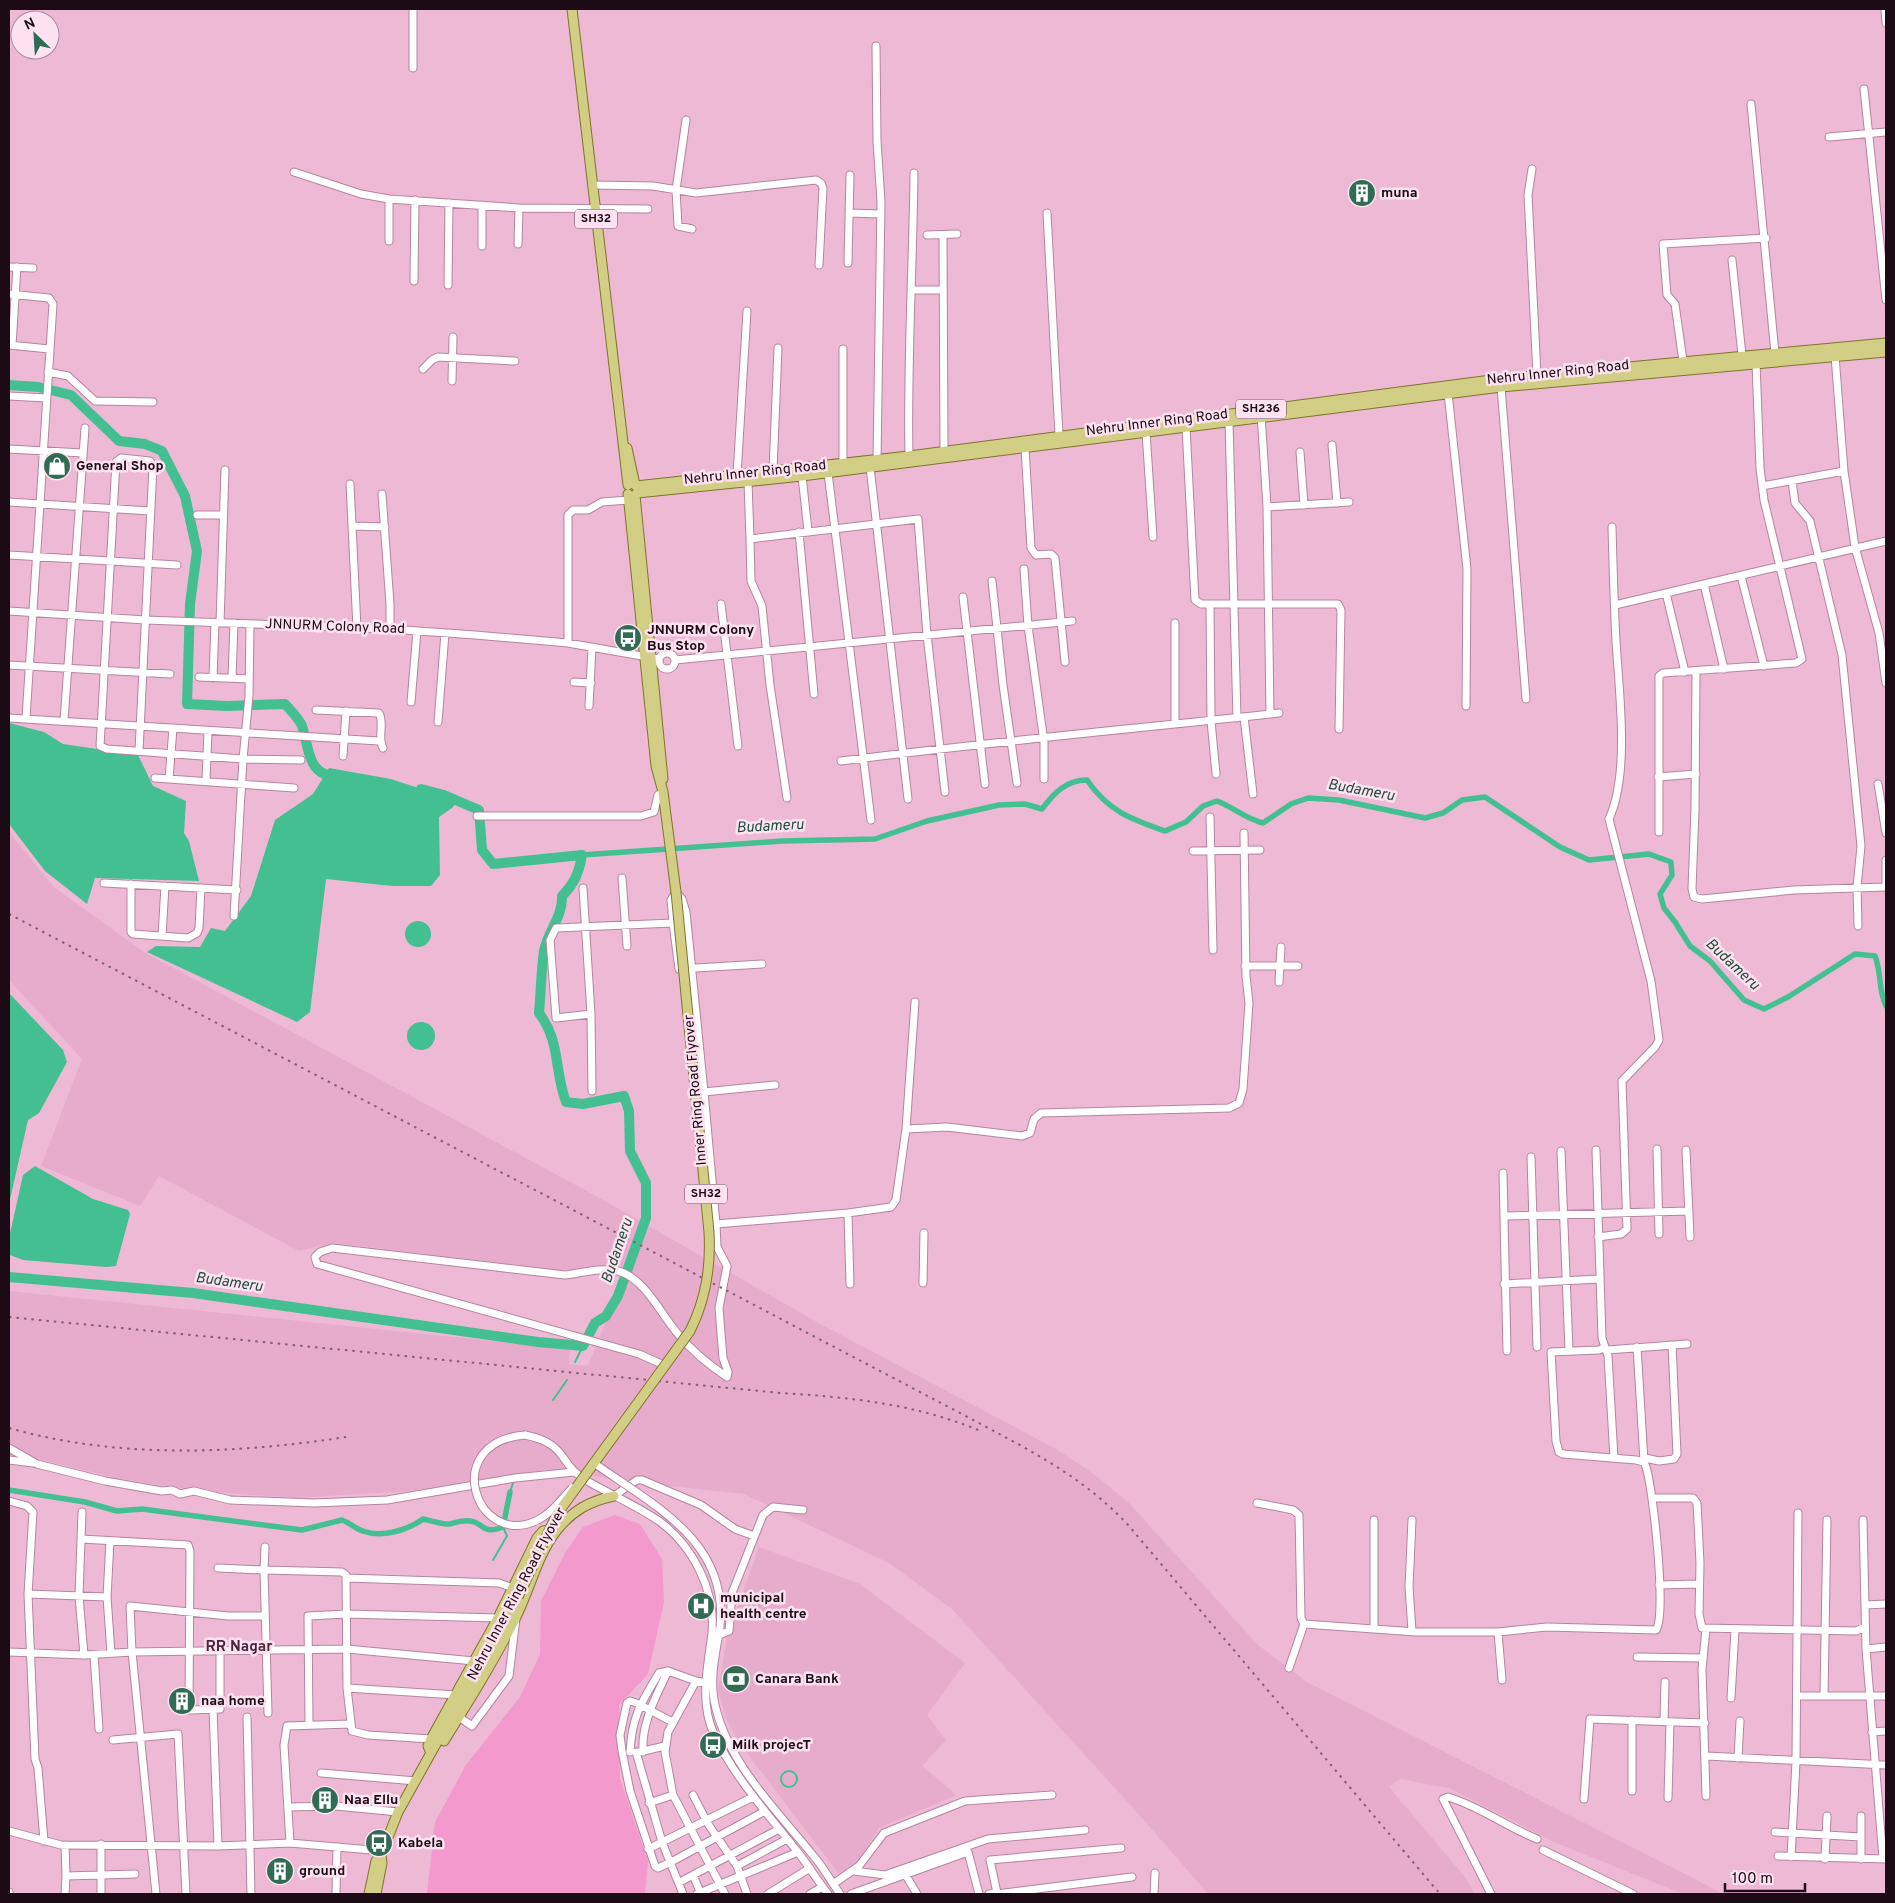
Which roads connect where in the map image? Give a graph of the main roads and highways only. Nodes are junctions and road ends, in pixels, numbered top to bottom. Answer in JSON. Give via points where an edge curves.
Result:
{"nodes":[{"id":1,"x":572,"y":9,"type":"edge"},
{"id":2,"x":1886,"y":343,"type":"edge"},
{"id":3,"x":1886,"y":352,"type":"edge"},
{"id":4,"x":1261,"y":414,"type":"junction"},
{"id":5,"x":622,"y":428,"type":"junction"},
{"id":6,"x":633,"y":468,"type":"junction"},
{"id":7,"x":655,"y":484,"type":"junction"},
{"id":8,"x":633,"y":493,"type":"junction"},
{"id":9,"x":593,"y":1464,"type":"joint"},
{"id":10,"x":614,"y":1496,"type":"road end"},
{"id":11,"x":558,"y":1529,"type":"junction"},
{"id":12,"x":434,"y":1742,"type":"junction"},
{"id":13,"x":431,"y":1754,"type":"junction"},
{"id":14,"x":382,"y":1853,"type":"junction"},
{"id":15,"x":369,"y":1894,"type":"edge"},
{"id":16,"x":376,"y":1894,"type":"edge"}],
"edges":[{"from":1,"to":5,"type":"main road","number":"SH32"},
{"from":2,"to":4,"type":"main road","name":"Nehru Inner Ring Road","number":"SH236","via":[[1537,375]]},
{"from":3,"to":4,"type":"main road","number":"SH236","via":[[1501,387]]},
{"from":4,"to":7,"type":"main road","name":"Nehru Inner Ring Road","number":"SH236"},
{"from":4,"to":8,"type":"main road","number":"SH236","via":[[1230,422],[870,468]]},
{"from":5,"to":6,"type":"main road","number":"SH32"},
{"from":5,"to":8,"type":"main road","number":"SH32"},
{"from":6,"to":7,"type":"main road"},
{"from":6,"to":8,"type":"main road","number":"SH32"},
{"from":7,"to":8,"type":"main road","name":"Nehru Inner Ring Road","number":"SH236"},
{"from":8,"to":9,"type":"main road","name":"Inner Ring Road Flyover","number":"SH32","bridge":true,"via":[[651,657],[656,766],[664,792],[676,892],[710,1252],[708,1285],[697,1316],[666,1366]]},
{"from":9,"to":12,"type":"main road","name":"Nehru Inner Ring Road Flyover","bridge":true,"via":[[557,1514],[518,1597]]},
{"from":10,"to":11,"type":"main road","via":[[582,1506]]},
{"from":11,"to":12,"type":"main road","via":[[544,1531],[537,1538]]},
{"from":11,"to":13,"type":"main road","via":[[549,1541],[516,1617],[438,1752]]},
{"from":12,"to":13,"type":"main road","via":[[428,1746]]},
{"from":13,"to":14,"type":"main road","via":[[398,1812]]},
{"from":14,"to":15,"type":"main road","via":[[376,1861]]},
{"from":14,"to":16,"type":"main road"}]}
